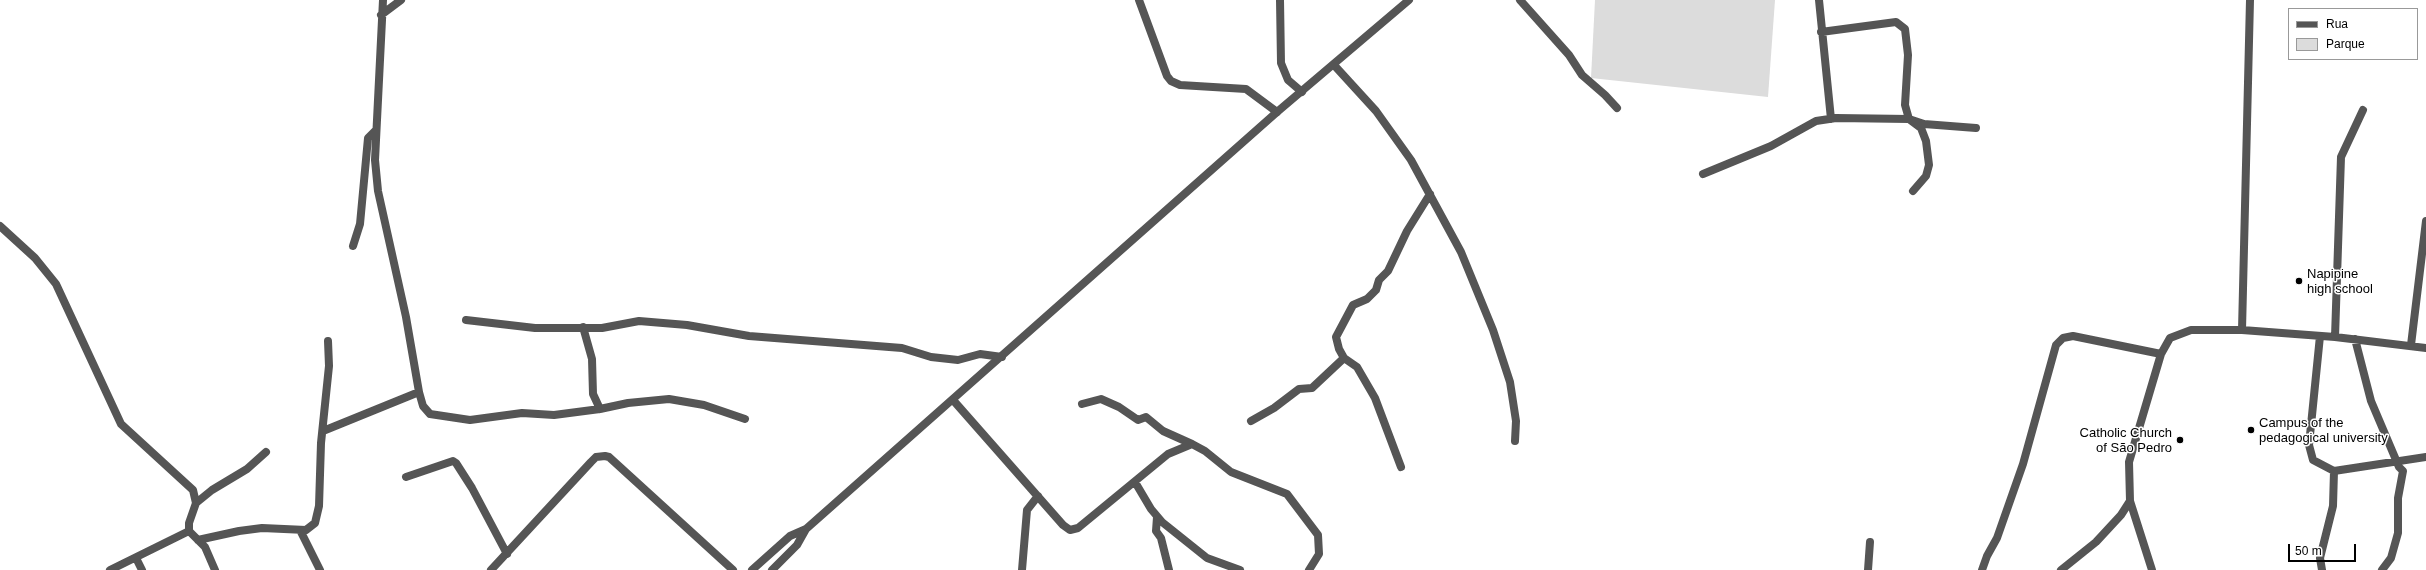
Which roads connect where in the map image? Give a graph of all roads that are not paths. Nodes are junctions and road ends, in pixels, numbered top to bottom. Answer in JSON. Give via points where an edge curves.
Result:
{"nodes":[{"id":1,"x":383,"y":0,"type":"edge"},
{"id":2,"x":401,"y":0,"type":"edge"},
{"id":3,"x":1139,"y":0,"type":"edge"},
{"id":4,"x":1280,"y":0,"type":"edge"},
{"id":5,"x":1409,"y":0,"type":"edge"},
{"id":6,"x":1520,"y":0,"type":"edge"},
{"id":7,"x":1819,"y":0,"type":"edge"},
{"id":8,"x":2250,"y":0,"type":"edge"},
{"id":9,"x":381,"y":15,"type":"junction"},
{"id":10,"x":1821,"y":32,"type":"junction"},
{"id":11,"x":1334,"y":65,"type":"junction"},
{"id":12,"x":1302,"y":92,"type":"junction"},
{"id":13,"x":1617,"y":108,"type":"dead end"},
{"id":14,"x":2363,"y":110,"type":"dead end"},
{"id":15,"x":1277,"y":112,"type":"junction"},
{"id":16,"x":1831,"y":119,"type":"junction"},
{"id":17,"x":1909,"y":119,"type":"junction"},
{"id":18,"x":1976,"y":128,"type":"dead end"},
{"id":19,"x":376,"y":130,"type":"junction"},
{"id":20,"x":1703,"y":174,"type":"dead end"},
{"id":21,"x":1913,"y":190,"type":"dead end"},
{"id":22,"x":1430,"y":194,"type":"junction"},
{"id":23,"x":2426,"y":221,"type":"edge"},
{"id":24,"x":0,"y":226,"type":"edge"},
{"id":25,"x":353,"y":246,"type":"dead end"},
{"id":26,"x":466,"y":320,"type":"dead end"},
{"id":27,"x":583,"y":327,"type":"junction"},
{"id":28,"x":2242,"y":330,"type":"junction"},
{"id":29,"x":2320,"y":336,"type":"junction"},
{"id":30,"x":2335,"y":337,"type":"junction"},
{"id":31,"x":2355,"y":339,"type":"junction"},
{"id":32,"x":328,"y":341,"type":"dead end"},
{"id":33,"x":2411,"y":345,"type":"junction"},
{"id":34,"x":2426,"y":348,"type":"edge"},
{"id":35,"x":2161,"y":354,"type":"junction"},
{"id":36,"x":1002,"y":357,"type":"junction"},
{"id":37,"x":1344,"y":358,"type":"junction"},
{"id":38,"x":419,"y":392,"type":"junction"},
{"id":39,"x":953,"y":400,"type":"junction"},
{"id":40,"x":1082,"y":404,"type":"dead end"},
{"id":41,"x":600,"y":409,"type":"junction"},
{"id":42,"x":745,"y":419,"type":"dead end"},
{"id":43,"x":1251,"y":421,"type":"dead end"},
{"id":44,"x":323,"y":431,"type":"junction"},
{"id":45,"x":1515,"y":441,"type":"dead end"},
{"id":46,"x":1192,"y":444,"type":"junction"},
{"id":47,"x":266,"y":452,"type":"dead end"},
{"id":48,"x":2426,"y":457,"type":"edge"},
{"id":49,"x":2397,"y":460,"type":"junction"},
{"id":50,"x":1401,"y":467,"type":"dead end"},
{"id":51,"x":2334,"y":471,"type":"junction"},
{"id":52,"x":406,"y":477,"type":"dead end"},
{"id":53,"x":1135,"y":482,"type":"junction"},
{"id":54,"x":1038,"y":496,"type":"junction"},
{"id":55,"x":2130,"y":501,"type":"junction"},
{"id":56,"x":196,"y":503,"type":"junction"},
{"id":57,"x":1157,"y":517,"type":"junction"},
{"id":58,"x":806,"y":529,"type":"junction"},
{"id":59,"x":300,"y":530,"type":"junction"},
{"id":60,"x":189,"y":531,"type":"junction"},
{"id":61,"x":198,"y":540,"type":"junction"},
{"id":62,"x":1870,"y":542,"type":"dead end"},
{"id":63,"x":507,"y":554,"type":"junction"},
{"id":64,"x":136,"y":558,"type":"junction"},
{"id":65,"x":110,"y":570,"type":"edge"},
{"id":66,"x":142,"y":570,"type":"edge"},
{"id":67,"x":215,"y":570,"type":"edge"},
{"id":68,"x":320,"y":570,"type":"edge"},
{"id":69,"x":491,"y":570,"type":"edge"},
{"id":70,"x":733,"y":570,"type":"edge"},
{"id":71,"x":752,"y":570,"type":"edge"},
{"id":72,"x":772,"y":570,"type":"edge"},
{"id":73,"x":1022,"y":570,"type":"edge"},
{"id":74,"x":1169,"y":570,"type":"edge"},
{"id":75,"x":1240,"y":570,"type":"edge"},
{"id":76,"x":1309,"y":570,"type":"edge"},
{"id":77,"x":1868,"y":570,"type":"edge"},
{"id":78,"x":1982,"y":570,"type":"edge"},
{"id":79,"x":2061,"y":570,"type":"edge"},
{"id":80,"x":2152,"y":570,"type":"edge"},
{"id":81,"x":2322,"y":570,"type":"edge"},
{"id":82,"x":2382,"y":570,"type":"edge"}],
"edges":[{"from":1,"to":9,"type":"street"},
{"from":2,"to":9,"type":"street"},
{"from":3,"to":15,"type":"street","via":[[1171,81],[1180,85],[1246,89]]},
{"from":4,"to":12,"type":"street","via":[[1281,63],[1288,80]]},
{"from":5,"to":11,"type":"street"},
{"from":6,"to":13,"type":"street","via":[[1569,55],[1582,75]]},
{"from":7,"to":10,"type":"street"},
{"from":8,"to":28,"type":"street"},
{"from":9,"to":19,"type":"street"},
{"from":10,"to":16,"type":"street"},
{"from":10,"to":17,"type":"street","via":[[1896,22],[1905,29],[1908,55],[1905,105]]},
{"from":11,"to":12,"type":"street"},
{"from":11,"to":22,"type":"street","via":[[1376,111],[1411,160]]},
{"from":12,"to":15,"type":"street"},
{"from":14,"to":30,"type":"street","via":[[2342,157]]},
{"from":15,"to":36,"type":"street"},
{"from":16,"to":17,"type":"street"},
{"from":16,"to":20,"type":"street","via":[[1816,121],[1772,146]]},
{"from":17,"to":18,"type":"street","via":[[1924,124]]},
{"from":17,"to":21,"type":"street","via":[[1921,128],[1926,141],[1929,165],[1926,176]]},
{"from":19,"to":25,"type":"street","via":[[368,138],[360,224]]},
{"from":19,"to":38,"type":"street","via":[[378,191],[406,317]]},
{"from":22,"to":37,"type":"street","via":[[1411,225],[1388,272],[1379,280],[1376,290],[1366,299],[1353,305],[1337,331],[1337,342]]},
{"from":22,"to":45,"type":"street","via":[[1461,252],[1502,356],[1514,404]]},
{"from":23,"to":33,"type":"street"},
{"from":24,"to":56,"type":"street","via":[[35,258],[56,284],[121,424],[193,490]]},
{"from":26,"to":27,"type":"street","via":[[535,328]]},
{"from":27,"to":36,"type":"street","via":[[615,327],[639,321],[687,325],[757,337],[902,348],[931,357],[958,360],[980,354]]},
{"from":27,"to":41,"type":"street","via":[[592,359],[593,394]]},
{"from":28,"to":29,"type":"street"},
{"from":28,"to":35,"type":"street","via":[[2191,330],[2170,338]]},
{"from":29,"to":30,"type":"street"},
{"from":29,"to":51,"type":"street","via":[[2310,445],[2313,460]]},
{"from":30,"to":31,"type":"street"},
{"from":31,"to":33,"type":"street"},
{"from":31,"to":49,"type":"street","via":[[2371,401]]},
{"from":32,"to":44,"type":"street","via":[[329,366]]},
{"from":33,"to":34,"type":"street"},
{"from":35,"to":55,"type":"street","via":[[2129,462]]},
{"from":35,"to":78,"type":"street","via":[[2073,336],[2063,338],[2056,345],[2023,464],[1997,538]]},
{"from":36,"to":39,"type":"street"},
{"from":37,"to":43,"type":"street","via":[[1312,388],[1299,389]]},
{"from":37,"to":50,"type":"street","via":[[1357,367],[1369,386]]},
{"from":38,"to":41,"type":"street","via":[[423,406],[430,414],[462,419],[522,413],[554,415]]},
{"from":38,"to":44,"type":"street"},
{"from":39,"to":54,"type":"street"},
{"from":39,"to":58,"type":"street"},
{"from":40,"to":46,"type":"street","via":[[1101,399],[1138,420],[1146,417],[1163,431]]},
{"from":41,"to":42,"type":"street","via":[[669,399],[704,406]]},
{"from":44,"to":59,"type":"street","via":[[319,506],[315,523],[306,530]]},
{"from":46,"to":53,"type":"street","via":[[1168,454]]},
{"from":46,"to":76,"type":"street","via":[[1206,451],[1231,472],[1287,494],[1318,536],[1319,554]]},
{"from":47,"to":56,"type":"street","via":[[247,469]]},
{"from":48,"to":49,"type":"street"},
{"from":49,"to":51,"type":"street"},
{"from":49,"to":82,"type":"street","via":[[2404,471],[2398,498],[2398,533],[2391,558]]},
{"from":51,"to":81,"type":"street","via":[[2334,506],[2320,558]]},
{"from":52,"to":63,"type":"street","via":[[456,462]]},
{"from":53,"to":54,"type":"street","via":[[1078,528],[1070,530]]},
{"from":53,"to":57,"type":"street"},
{"from":54,"to":73,"type":"street","via":[[1027,510]]},
{"from":55,"to":79,"type":"street","via":[[2121,515],[2096,542]]},
{"from":55,"to":80,"type":"street"},
{"from":56,"to":60,"type":"street"},
{"from":57,"to":74,"type":"street","via":[[1156,531],[1161,538]]},
{"from":57,"to":75,"type":"street","via":[[1207,558]]},
{"from":58,"to":71,"type":"street","via":[[790,536]]},
{"from":58,"to":72,"type":"street","via":[[797,545]]},
{"from":59,"to":61,"type":"street","via":[[239,530]]},
{"from":59,"to":68,"type":"street"},
{"from":60,"to":61,"type":"street"},
{"from":60,"to":64,"type":"street"},
{"from":61,"to":67,"type":"street","via":[[206,548]]},
{"from":62,"to":77,"type":"street"},
{"from":63,"to":69,"type":"street"},
{"from":63,"to":70,"type":"street","via":[[591,462],[596,457],[605,456]]},
{"from":64,"to":65,"type":"street"},
{"from":64,"to":66,"type":"street"}]}
